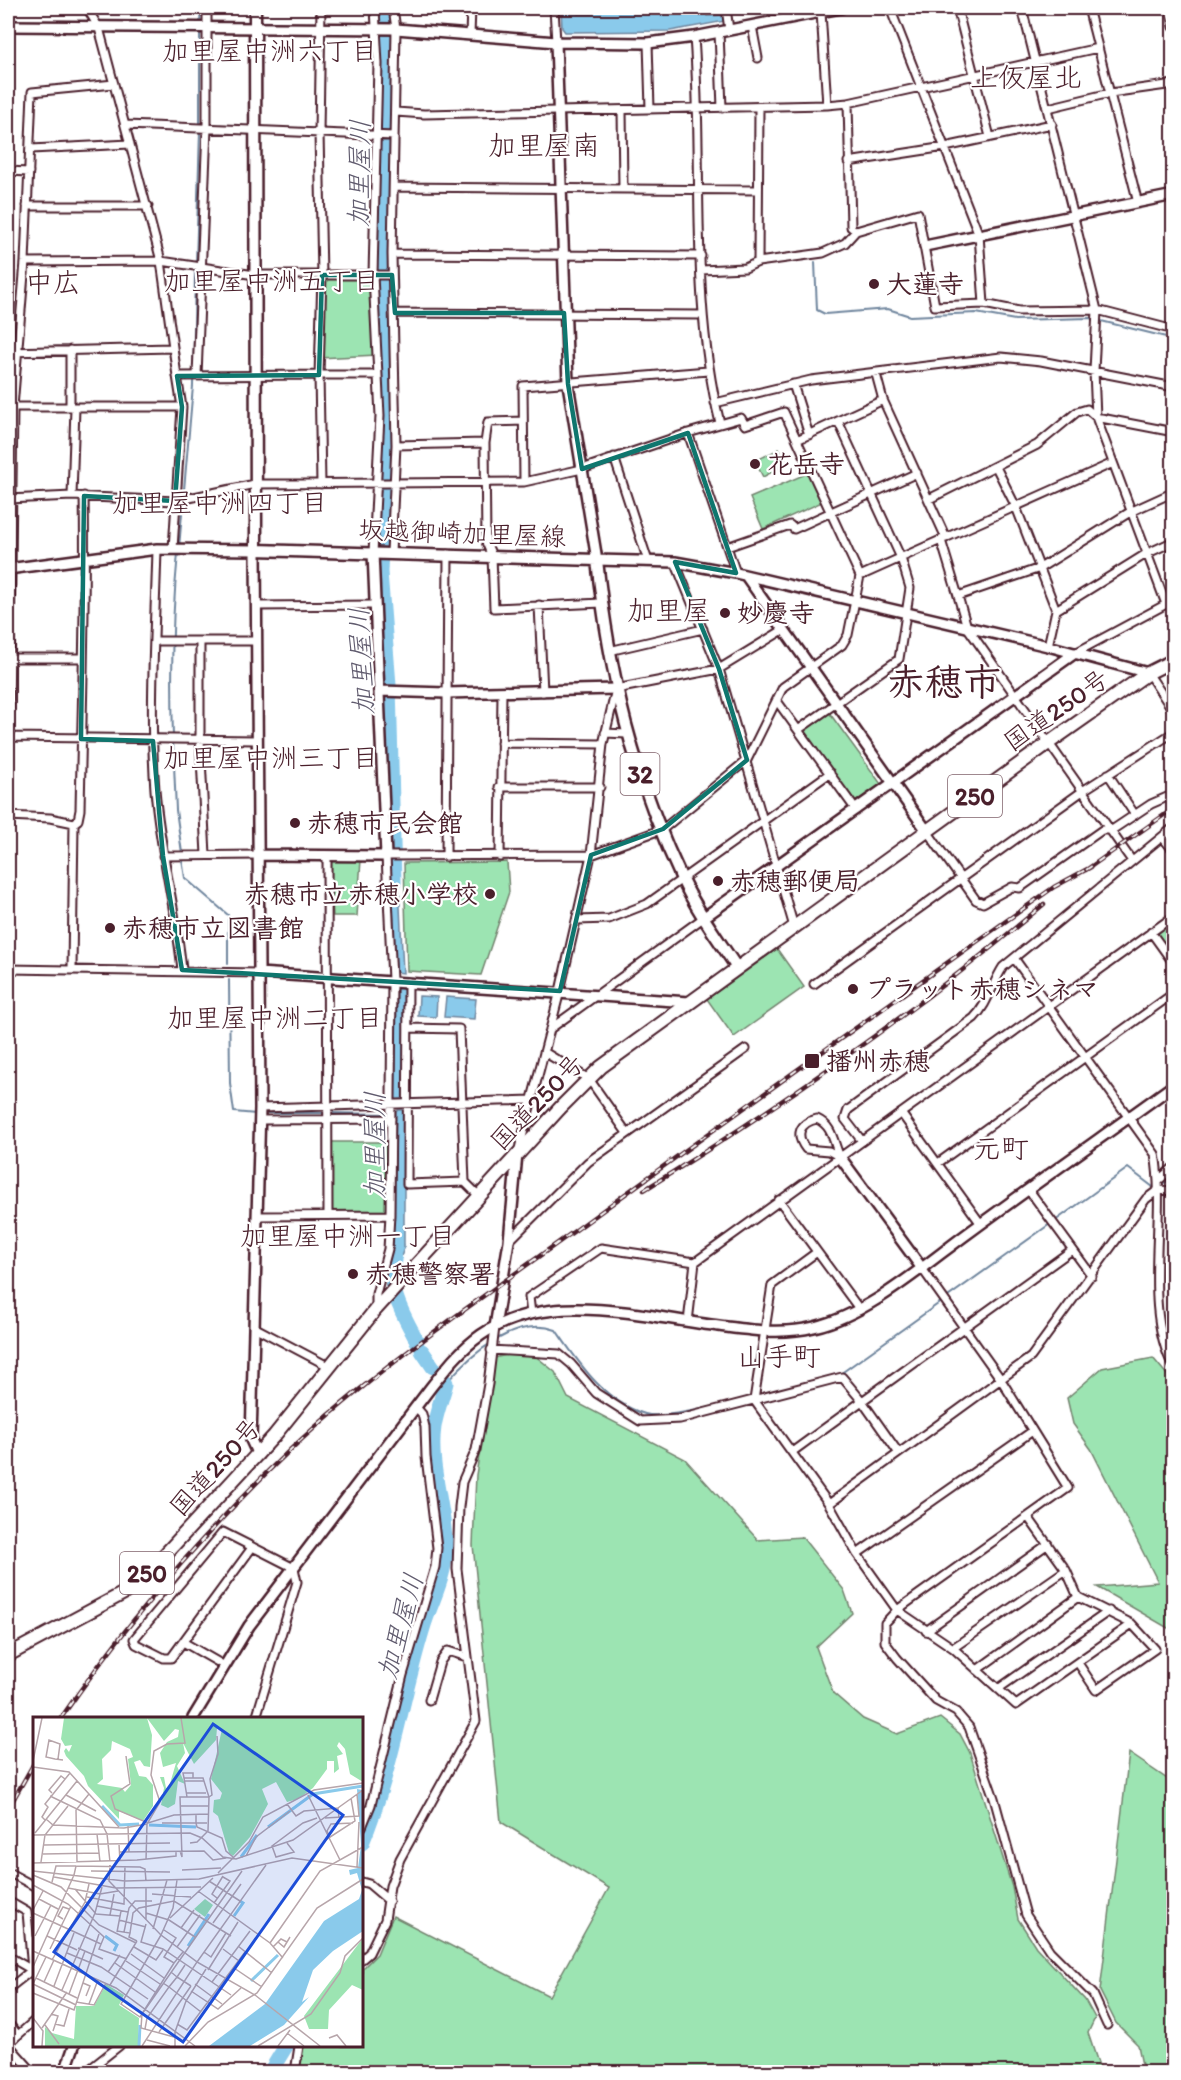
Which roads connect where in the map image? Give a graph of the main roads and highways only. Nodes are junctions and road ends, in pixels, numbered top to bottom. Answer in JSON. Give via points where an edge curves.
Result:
{"nodes":[{"id":1,"x":255,"y":8,"type":"edge"},
{"id":2,"x":1173,"y":660,"type":"edge"},
{"id":3,"x":737,"y":968,"type":"junction"},
{"id":4,"x":8,"y":1655,"type":"edge"}],
"edges":[{"from":1,"to":3,"type":"main road","name":"坂越御崎加里屋線","number":"32","via":[[256,550],[597,560],[609,651],[627,734],[682,880]]},
{"from":2,"to":3,"type":"highway","name":"国道250号","number":"250","via":[[1148,673],[1050,742]]},
{"from":3,"to":4,"type":"highway","name":"国道250号","number":"250","via":[[589,1079],[380,1304],[258,1455],[147,1574],[124,1593]]}]}
